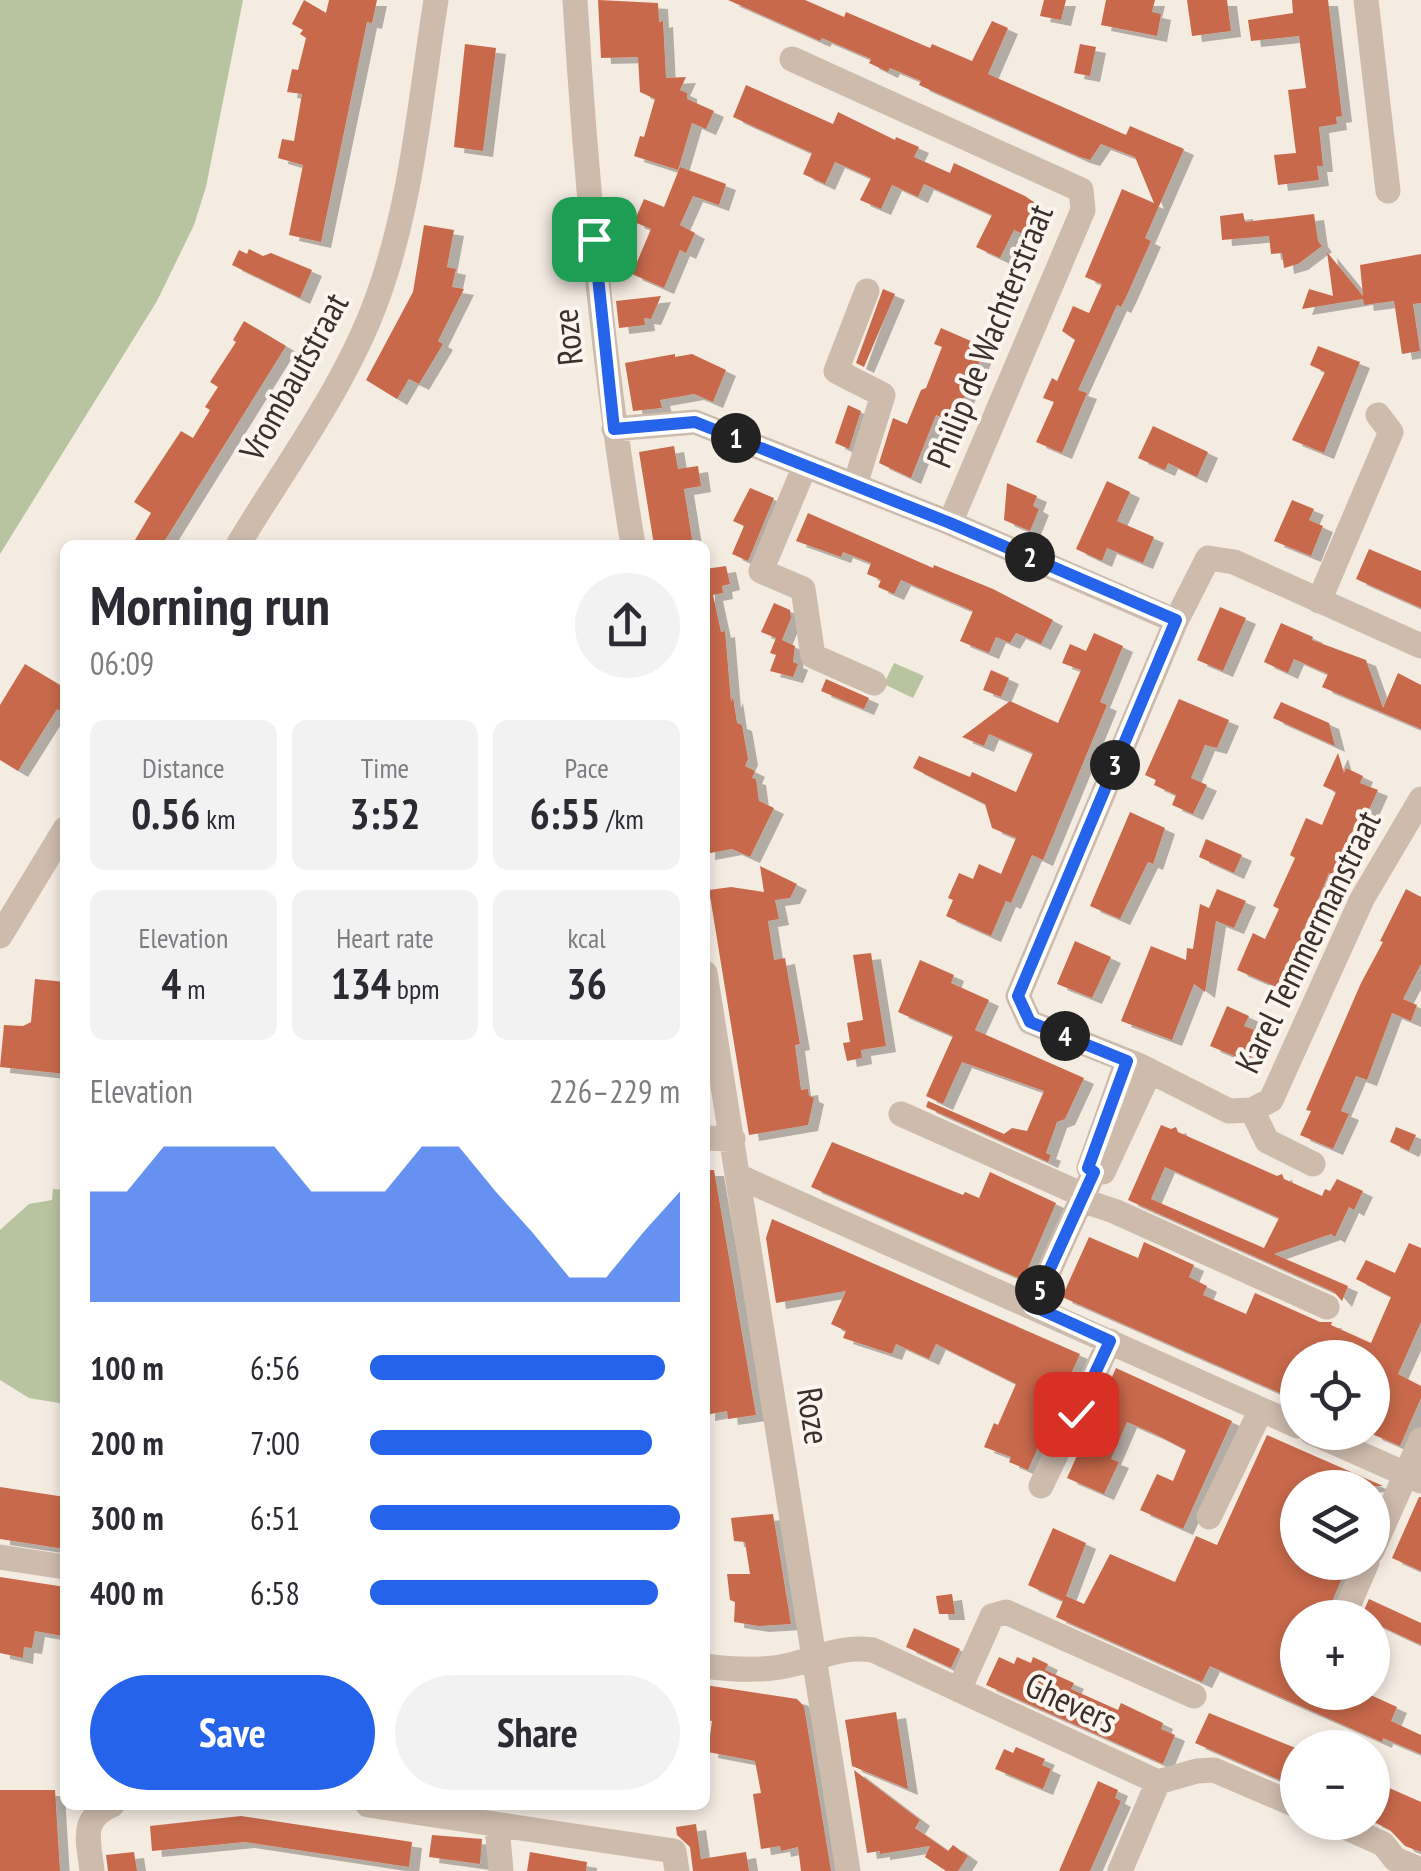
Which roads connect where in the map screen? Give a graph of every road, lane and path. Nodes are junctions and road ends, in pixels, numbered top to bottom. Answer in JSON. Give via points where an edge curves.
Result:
{"nodes":[{"id":1,"x":436,"y":0,"type":"edge"},
{"id":2,"x":575,"y":0,"type":"edge"},
{"id":3,"x":1366,"y":0,"type":"edge"},
{"id":4,"x":792,"y":60,"type":"dead end"},
{"id":5,"x":1388,"y":191,"type":"dead end"},
{"id":6,"x":866,"y":291,"type":"dead end"},
{"id":7,"x":1378,"y":416,"type":"dead end"},
{"id":8,"x":614,"y":429,"type":"junction"},
{"id":9,"x":806,"y":466,"type":"junction"},
{"id":10,"x":855,"y":485,"type":"junction"},
{"id":11,"x":950,"y":523,"type":"junction"},
{"id":12,"x":241,"y":540,"type":"edge"},
{"id":13,"x":632,"y":540,"type":"edge"},
{"id":14,"x":1318,"y":601,"type":"junction"},
{"id":15,"x":1176,"y":620,"type":"junction"},
{"id":16,"x":1421,"y":646,"type":"edge"},
{"id":17,"x":874,"y":683,"type":"dead end"},
{"id":18,"x":1421,"y":799,"type":"edge"},
{"id":19,"x":60,"y":837,"type":"edge"},
{"id":20,"x":0,"y":936,"type":"edge"},
{"id":21,"x":710,"y":1027,"type":"edge"},
{"id":22,"x":1138,"y":1066,"type":"junction"},
{"id":23,"x":1252,"y":1110,"type":"junction"},
{"id":24,"x":901,"y":1114,"type":"dead end"},
{"id":25,"x":710,"y":1138,"type":"edge"},
{"id":26,"x":733,"y":1139,"type":"junction"},
{"id":27,"x":1313,"y":1164,"type":"dead end"},
{"id":28,"x":740,"y":1177,"type":"junction"},
{"id":29,"x":1086,"y":1189,"type":"junction"},
{"id":30,"x":1033,"y":1306,"type":"junction"},
{"id":31,"x":1326,"y":1307,"type":"dead end"},
{"id":32,"x":1110,"y":1341,"type":"junction"},
{"id":33,"x":1261,"y":1410,"type":"junction"},
{"id":34,"x":1280,"y":1418,"type":"edge"},
{"id":35,"x":1421,"y":1440,"type":"edge"},
{"id":36,"x":1351,"y":1450,"type":"edge"},
{"id":37,"x":1413,"y":1478,"type":"edge"},
{"id":38,"x":1040,"y":1486,"type":"dead end"},
{"id":39,"x":1209,"y":1517,"type":"dead end"},
{"id":40,"x":1390,"y":1518,"type":"edge"},
{"id":41,"x":0,"y":1557,"type":"edge"},
{"id":42,"x":60,"y":1566,"type":"edge"},
{"id":43,"x":815,"y":1656,"type":"junction"},
{"id":44,"x":710,"y":1667,"type":"edge"},
{"id":45,"x":960,"y":1690,"type":"junction"},
{"id":46,"x":1194,"y":1696,"type":"dead end"},
{"id":47,"x":1158,"y":1782,"type":"junction"},
{"id":48,"x":1280,"y":1798,"type":"edge"},
{"id":49,"x":101,"y":1810,"type":"edge"},
{"id":50,"x":399,"y":1810,"type":"edge"},
{"id":51,"x":497,"y":1826,"type":"junction"},
{"id":52,"x":1374,"y":1840,"type":"edge"},
{"id":53,"x":676,"y":1861,"type":"edge"},
{"id":54,"x":1392,"y":1865,"type":"edge"},
{"id":55,"x":1421,"y":1870,"type":"edge"},
{"id":56,"x":92,"y":1871,"type":"edge"},
{"id":57,"x":501,"y":1871,"type":"edge"},
{"id":58,"x":848,"y":1871,"type":"edge"},
{"id":59,"x":1120,"y":1871,"type":"edge"}],
"edges":[{"from":1,"to":12,"type":"street","name":"Vrombautstraat","via":[[400,225],[377,301],[334,390]]},
{"from":2,"to":8,"type":"street","name":"Roze"},
{"from":3,"to":5,"type":"street"},
{"from":4,"to":11,"type":"street","name":"Philip de Wachterstraat","via":[[1081,190],[1083,210]]},
{"from":6,"to":10,"type":"street","via":[[836,371],[883,395]]},
{"from":7,"to":14,"type":"street","via":[[1391,432]]},
{"from":8,"to":9,"type":"street","via":[[695,422]]},
{"from":8,"to":13,"type":"street","name":"Roze"},
{"from":9,"to":10,"type":"street"},
{"from":9,"to":17,"type":"street","via":[[762,571],[802,589],[813,656]]},
{"from":10,"to":11,"type":"street"},
{"from":11,"to":15,"type":"street"},
{"from":14,"to":15,"type":"street","via":[[1234,562],[1208,558]]},
{"from":14,"to":16,"type":"street"},
{"from":15,"to":22,"type":"street","via":[[1018,996],[1030,1022]]},
{"from":18,"to":23,"type":"street","name":"Karel Temmermanstraat","via":[[1362,899],[1270,1100]]},
{"from":19,"to":20,"type":"street"},
{"from":21,"to":26,"type":"street","name":"Roze"},
{"from":22,"to":23,"type":"street","via":[[1229,1111]]},
{"from":22,"to":29,"type":"street","via":[[1088,1168]]},
{"from":23,"to":27,"type":"street","via":[[1266,1141]]},
{"from":24,"to":29,"type":"street"},
{"from":25,"to":26,"type":"street"},
{"from":26,"to":28,"type":"street","name":"Roze"},
{"from":28,"to":30,"type":"street"},
{"from":28,"to":43,"type":"street","name":"Roze"},
{"from":29,"to":30,"type":"street"},
{"from":29,"to":31,"type":"street","via":[[1114,1211]]},
{"from":30,"to":32,"type":"street"},
{"from":32,"to":33,"type":"street"},
{"from":32,"to":38,"type":"street"},
{"from":33,"to":34,"type":"street"},
{"from":33,"to":39,"type":"street"},
{"from":35,"to":37,"type":"street"},
{"from":36,"to":37,"type":"street"},
{"from":37,"to":40,"type":"street"},
{"from":41,"to":42,"type":"street"},
{"from":43,"to":44,"type":"street","name":"Ghevers","via":[[739,1671]]},
{"from":43,"to":45,"type":"street","name":"Ghevers","via":[[850,1647],[873,1650]]},
{"from":43,"to":58,"type":"street","name":"Roze"},
{"from":45,"to":46,"type":"street","via":[[992,1616],[1006,1612]]},
{"from":45,"to":47,"type":"street","name":"Ghevers"},
{"from":47,"to":48,"type":"street","via":[[1214,1770]]},
{"from":47,"to":59,"type":"street"},
{"from":49,"to":56,"type":"street","via":[[88,1825]]},
{"from":50,"to":51,"type":"street"},
{"from":51,"to":53,"type":"street"},
{"from":51,"to":57,"type":"street"},
{"from":52,"to":54,"type":"street"},
{"from":54,"to":55,"type":"street"}]}
